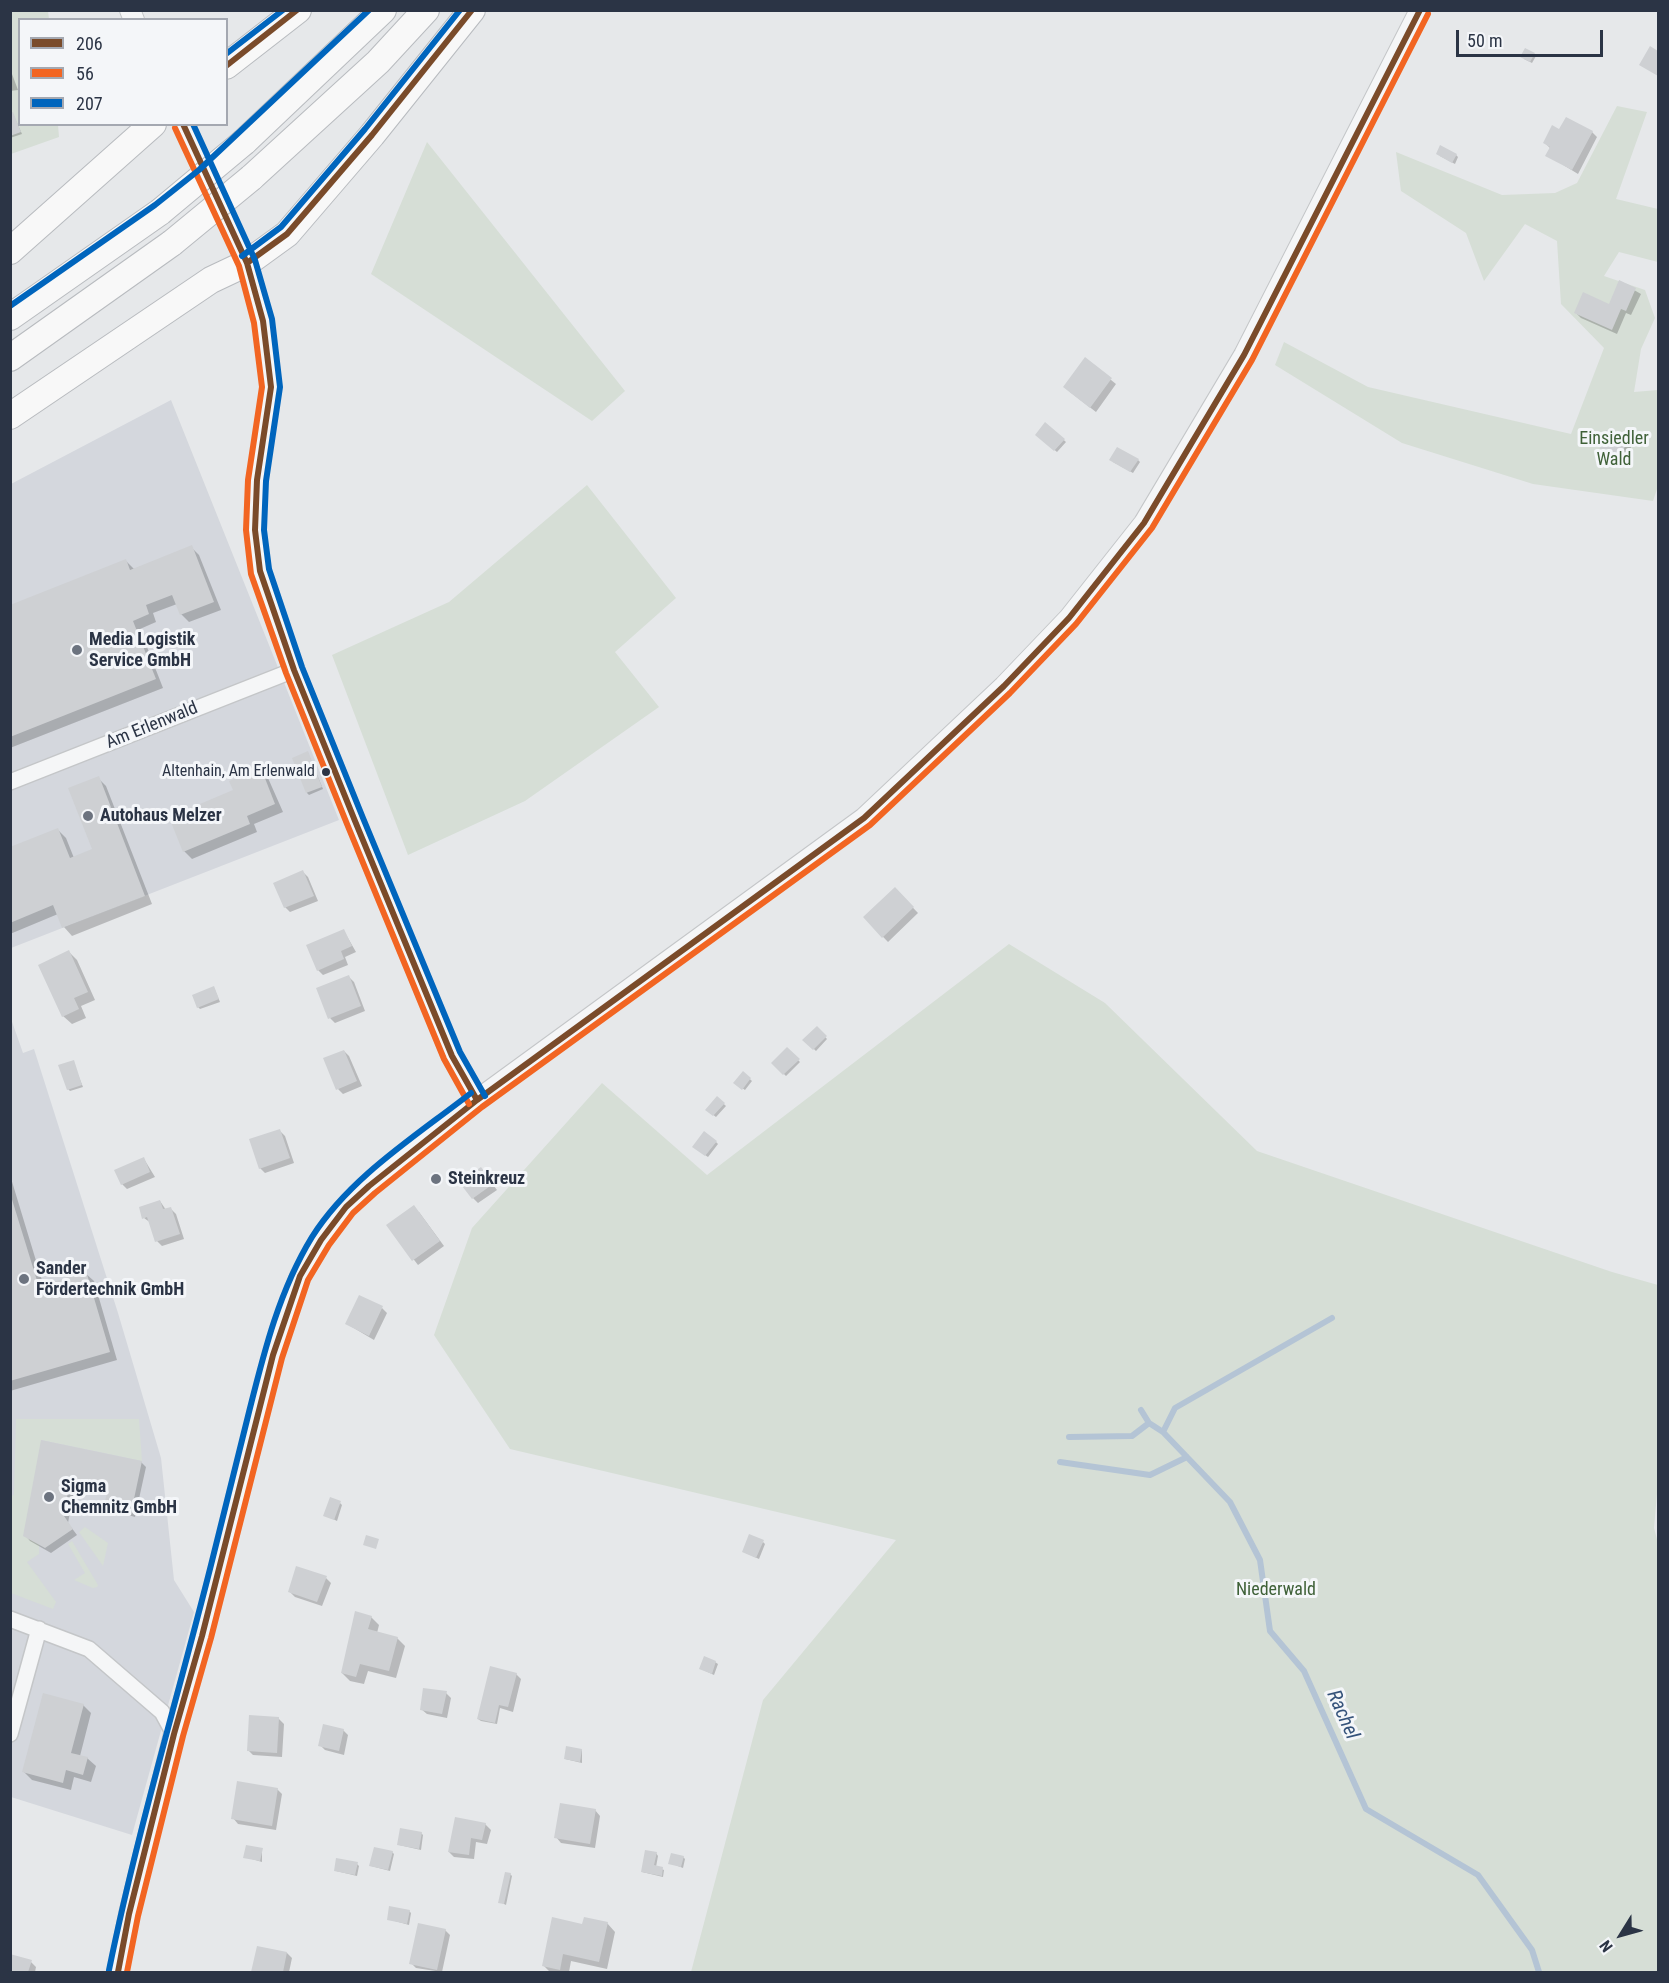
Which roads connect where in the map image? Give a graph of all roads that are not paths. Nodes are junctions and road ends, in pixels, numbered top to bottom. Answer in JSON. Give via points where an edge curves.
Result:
{"nodes":[{"id":1,"x":298,"y":10,"type":"edge"},
{"id":2,"x":383,"y":10,"type":"edge"},
{"id":3,"x":426,"y":10,"type":"edge"},
{"id":4,"x":472,"y":10,"type":"edge"},
{"id":5,"x":1420,"y":10,"type":"edge"},
{"id":6,"x":228,"y":64,"type":"edge"},
{"id":7,"x":151,"y":126,"type":"edge"},
{"id":8,"x":184,"y":126,"type":"edge"},
{"id":9,"x":10,"y":251,"type":"edge"},
{"id":10,"x":246,"y":263,"type":"junction"},
{"id":11,"x":10,"y":316,"type":"edge"},
{"id":12,"x":10,"y":358,"type":"edge"},
{"id":13,"x":10,"y":416,"type":"edge"},
{"id":14,"x":294,"y":670,"type":"junction"},
{"id":15,"x":10,"y":782,"type":"edge"},
{"id":16,"x":477,"y":1100,"type":"junction"},
{"id":17,"x":10,"y":1619,"type":"edge"},
{"id":18,"x":39,"y":1629,"type":"junction"},
{"id":19,"x":10,"y":1734,"type":"edge"},
{"id":20,"x":174,"y":1734,"type":"junction"},
{"id":21,"x":118,"y":1972,"type":"edge"}],
"edges":[{"from":1,"to":6,"type":"highway"},
{"from":2,"to":11,"type":"highway","bridge":true,"via":[[244,142],[160,212]]},
{"from":3,"to":12,"type":"highway","bridge":true,"via":[[378,62],[251,178],[172,243]]},
{"from":4,"to":10,"type":"highway","via":[[287,234]]},
{"from":5,"to":16,"type":"street","via":[[1234,372],[1144,522],[1070,618],[864,818]]},
{"from":7,"to":9,"type":"highway"},
{"from":8,"to":10,"type":"street"},
{"from":10,"to":13,"type":"highway","via":[[211,280]]},
{"from":10,"to":14,"type":"street","via":[[263,321],[271,387],[257,480],[255,530],[260,571]]},
{"from":14,"to":15,"type":"street","name":"Am Erlenwald"},
{"from":14,"to":16,"type":"street","via":[[452,1056]]},
{"from":16,"to":20,"type":"street","via":[[346,1208],[300,1276],[273,1355]]},
{"from":17,"to":18,"type":"street"},
{"from":18,"to":19,"type":"street"},
{"from":18,"to":20,"type":"street","via":[[89,1649],[162,1712]]},
{"from":20,"to":21,"type":"street"}]}
